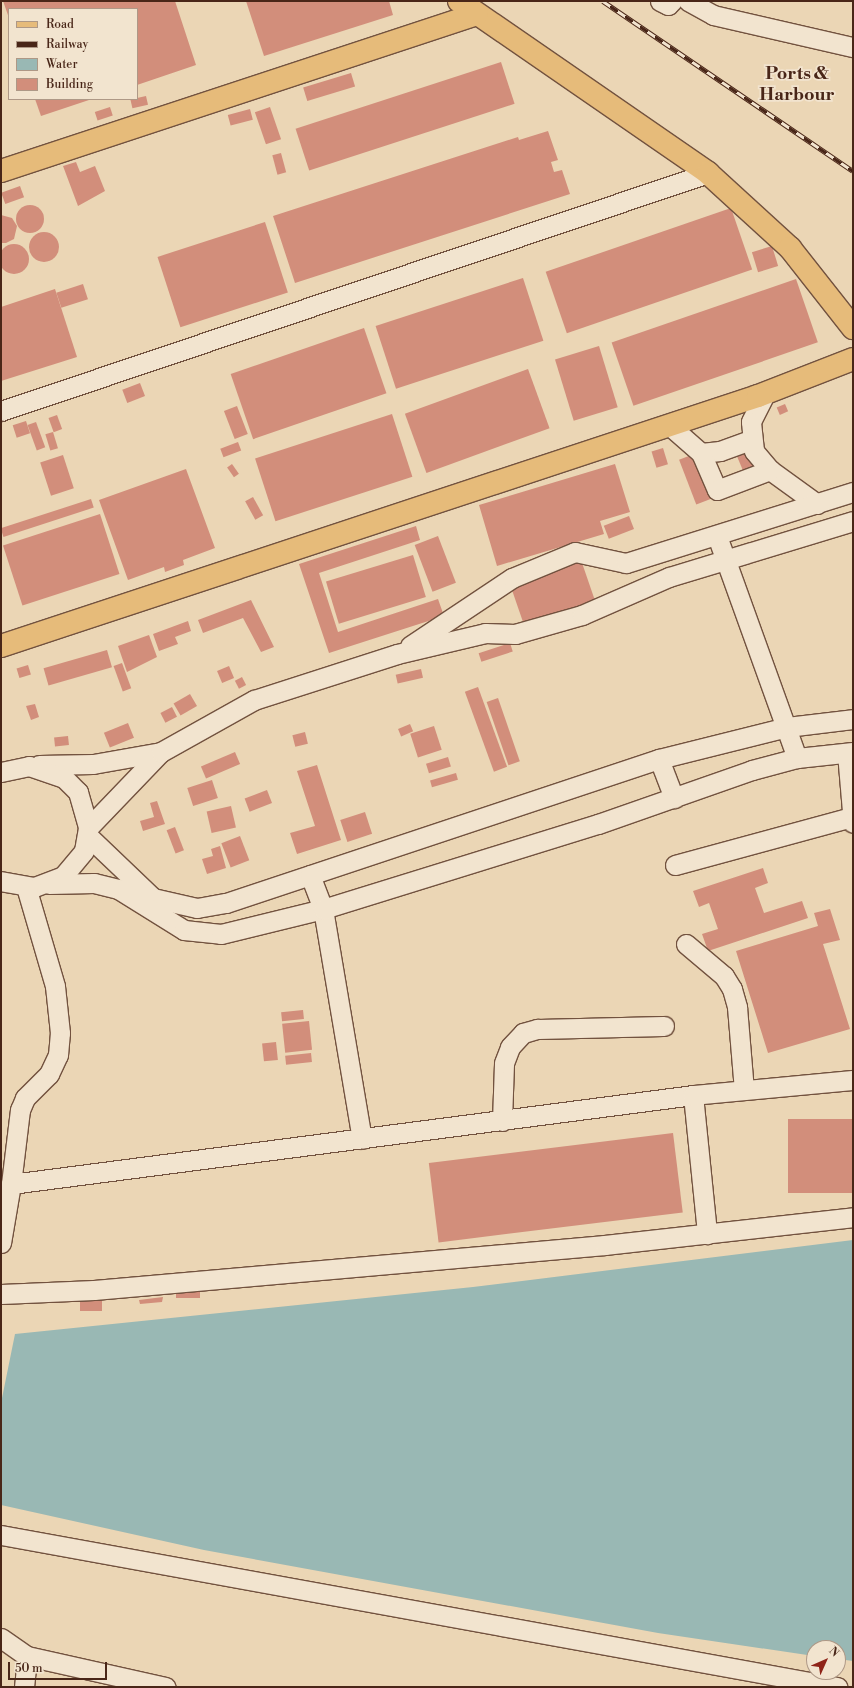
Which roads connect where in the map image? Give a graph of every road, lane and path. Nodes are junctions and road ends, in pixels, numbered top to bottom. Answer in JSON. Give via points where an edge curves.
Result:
{"nodes":[{"id":1,"x":459,"y":1,"type":"edge"},
{"id":2,"x":660,"y":1,"type":"edge"},
{"id":3,"x":672,"y":1,"type":"edge"},
{"id":4,"x":688,"y":1,"type":"edge"},
{"id":5,"x":477,"y":14,"type":"junction"},
{"id":6,"x":853,"y":47,"type":"edge"},
{"id":7,"x":1,"y":170,"type":"edge"},
{"id":8,"x":708,"y":173,"type":"junction"},
{"id":9,"x":853,"y":328,"type":"edge"},
{"id":10,"x":853,"y":359,"type":"edge"},
{"id":11,"x":765,"y":394,"type":"junction"},
{"id":12,"x":1,"y":411,"type":"edge"},
{"id":13,"x":670,"y":425,"type":"junction"},
{"id":14,"x":751,"y":440,"type":"junction"},
{"id":15,"x":701,"y":453,"type":"junction"},
{"id":16,"x":770,"y":470,"type":"junction"},
{"id":17,"x":853,"y":492,"type":"edge"},
{"id":18,"x":817,"y":504,"type":"junction"},
{"id":19,"x":853,"y":522,"type":"edge"},
{"id":20,"x":717,"y":536,"type":"junction"},
{"id":21,"x":726,"y":562,"type":"junction"},
{"id":22,"x":1,"y":646,"type":"edge"},
{"id":23,"x":397,"y":654,"type":"junction"},
{"id":24,"x":853,"y":719,"type":"edge"},
{"id":25,"x":787,"y":727,"type":"junction"},
{"id":26,"x":161,"y":752,"type":"junction"},
{"id":27,"x":850,"y":753,"type":"edge"},
{"id":28,"x":798,"y":758,"type":"junction"},
{"id":29,"x":659,"y":759,"type":"junction"},
{"id":30,"x":29,"y":766,"type":"junction"},
{"id":31,"x":2,"y":770,"type":"edge"},
{"id":32,"x":674,"y":798,"type":"junction"},
{"id":33,"x":853,"y":820,"type":"edge"},
{"id":34,"x":88,"y":832,"type":"junction"},
{"id":35,"x":676,"y":865,"type":"dead end"},
{"id":36,"x":310,"y":875,"type":"junction"},
{"id":37,"x":2,"y":882,"type":"edge"},
{"id":38,"x":49,"y":884,"type":"junction"},
{"id":39,"x":26,"y":887,"type":"junction"},
{"id":40,"x":323,"y":909,"type":"junction"},
{"id":41,"x":686,"y":944,"type":"dead end"},
{"id":42,"x":664,"y":1026,"type":"dead end"},
{"id":43,"x":853,"y":1080,"type":"edge"},
{"id":44,"x":744,"y":1090,"type":"junction"},
{"id":45,"x":693,"y":1095,"type":"junction"},
{"id":46,"x":502,"y":1121,"type":"junction"},
{"id":47,"x":362,"y":1139,"type":"junction"},
{"id":48,"x":11,"y":1184,"type":"junction"},
{"id":49,"x":853,"y":1217,"type":"edge"},
{"id":50,"x":707,"y":1234,"type":"junction"},
{"id":51,"x":1,"y":1243,"type":"edge"},
{"id":52,"x":1,"y":1294,"type":"edge"},
{"id":53,"x":1,"y":1535,"type":"edge"},
{"id":54,"x":1,"y":1638,"type":"edge"},
{"id":55,"x":27,"y":1656,"type":"junction"},
{"id":56,"x":24,"y":1687,"type":"edge"},
{"id":57,"x":166,"y":1687,"type":"edge"},
{"id":58,"x":837,"y":1687,"type":"edge"}],
"edges":[{"from":1,"to":5,"type":"main road"},
{"from":2,"to":3,"type":"street","via":[[668,5]]},
{"from":4,"to":6,"type":"street","via":[[713,16]]},
{"from":5,"to":7,"type":"main road"},
{"from":5,"to":8,"type":"main road"},
{"from":8,"to":9,"type":"main road","via":[[790,248]]},
{"from":8,"to":12,"type":"street"},
{"from":10,"to":11,"type":"main road"},
{"from":11,"to":13,"type":"main road"},
{"from":11,"to":14,"type":"street","via":[[751,422]]},
{"from":13,"to":15,"type":"street"},
{"from":13,"to":22,"type":"main road"},
{"from":14,"to":15,"type":"street","via":[[720,451]]},
{"from":14,"to":16,"type":"street","via":[[754,451]]},
{"from":15,"to":16,"type":"street","via":[[717,490]]},
{"from":16,"to":18,"type":"street"},
{"from":17,"to":18,"type":"street"},
{"from":18,"to":20,"type":"street"},
{"from":19,"to":21,"type":"street"},
{"from":20,"to":21,"type":"street"},
{"from":20,"to":23,"type":"street","via":[[626,563],[575,552],[512,578]]},
{"from":21,"to":23,"type":"street","via":[[669,577],[582,615],[515,634],[485,633]]},
{"from":21,"to":25,"type":"street"},
{"from":23,"to":26,"type":"street","via":[[254,700]]},
{"from":24,"to":25,"type":"street"},
{"from":25,"to":28,"type":"street"},
{"from":25,"to":29,"type":"street"},
{"from":26,"to":30,"type":"street","via":[[93,764]]},
{"from":26,"to":34,"type":"street"},
{"from":27,"to":28,"type":"street"},
{"from":27,"to":33,"type":"street"},
{"from":28,"to":32,"type":"street"},
{"from":29,"to":32,"type":"street"},
{"from":29,"to":36,"type":"street"},
{"from":30,"to":31,"type":"street"},
{"from":30,"to":34,"type":"street","via":[[48,769],[72,785],[86,809]]},
{"from":32,"to":40,"type":"street"},
{"from":33,"to":35,"type":"street"},
{"from":34,"to":36,"type":"street","via":[[139,888],[153,898],[181,907],[226,903]]},
{"from":34,"to":38,"type":"street","via":[[75,865]]},
{"from":36,"to":40,"type":"street"},
{"from":37,"to":39,"type":"street"},
{"from":38,"to":39,"type":"street"},
{"from":38,"to":40,"type":"street","via":[[94,883],[118,889],[184,930],[201,934],[256,928]]},
{"from":39,"to":48,"type":"street","via":[[55,986],[60,1033],[58,1055],[49,1074],[24,1098],[20,1110]]},
{"from":40,"to":47,"type":"street"},
{"from":41,"to":44,"type":"street","via":[[724,976],[732,989],[737,1007]]},
{"from":42,"to":46,"type":"street","via":[[537,1029],[523,1034],[510,1047],[504,1063]]},
{"from":43,"to":44,"type":"street"},
{"from":44,"to":45,"type":"street"},
{"from":45,"to":46,"type":"street"},
{"from":45,"to":50,"type":"street"},
{"from":46,"to":47,"type":"street"},
{"from":47,"to":48,"type":"street"},
{"from":48,"to":51,"type":"street"},
{"from":49,"to":50,"type":"street"},
{"from":50,"to":52,"type":"street","via":[[110,1289]]},
{"from":53,"to":58,"type":"street"},
{"from":54,"to":55,"type":"street"},
{"from":55,"to":56,"type":"street"},
{"from":55,"to":57,"type":"street"}]}
